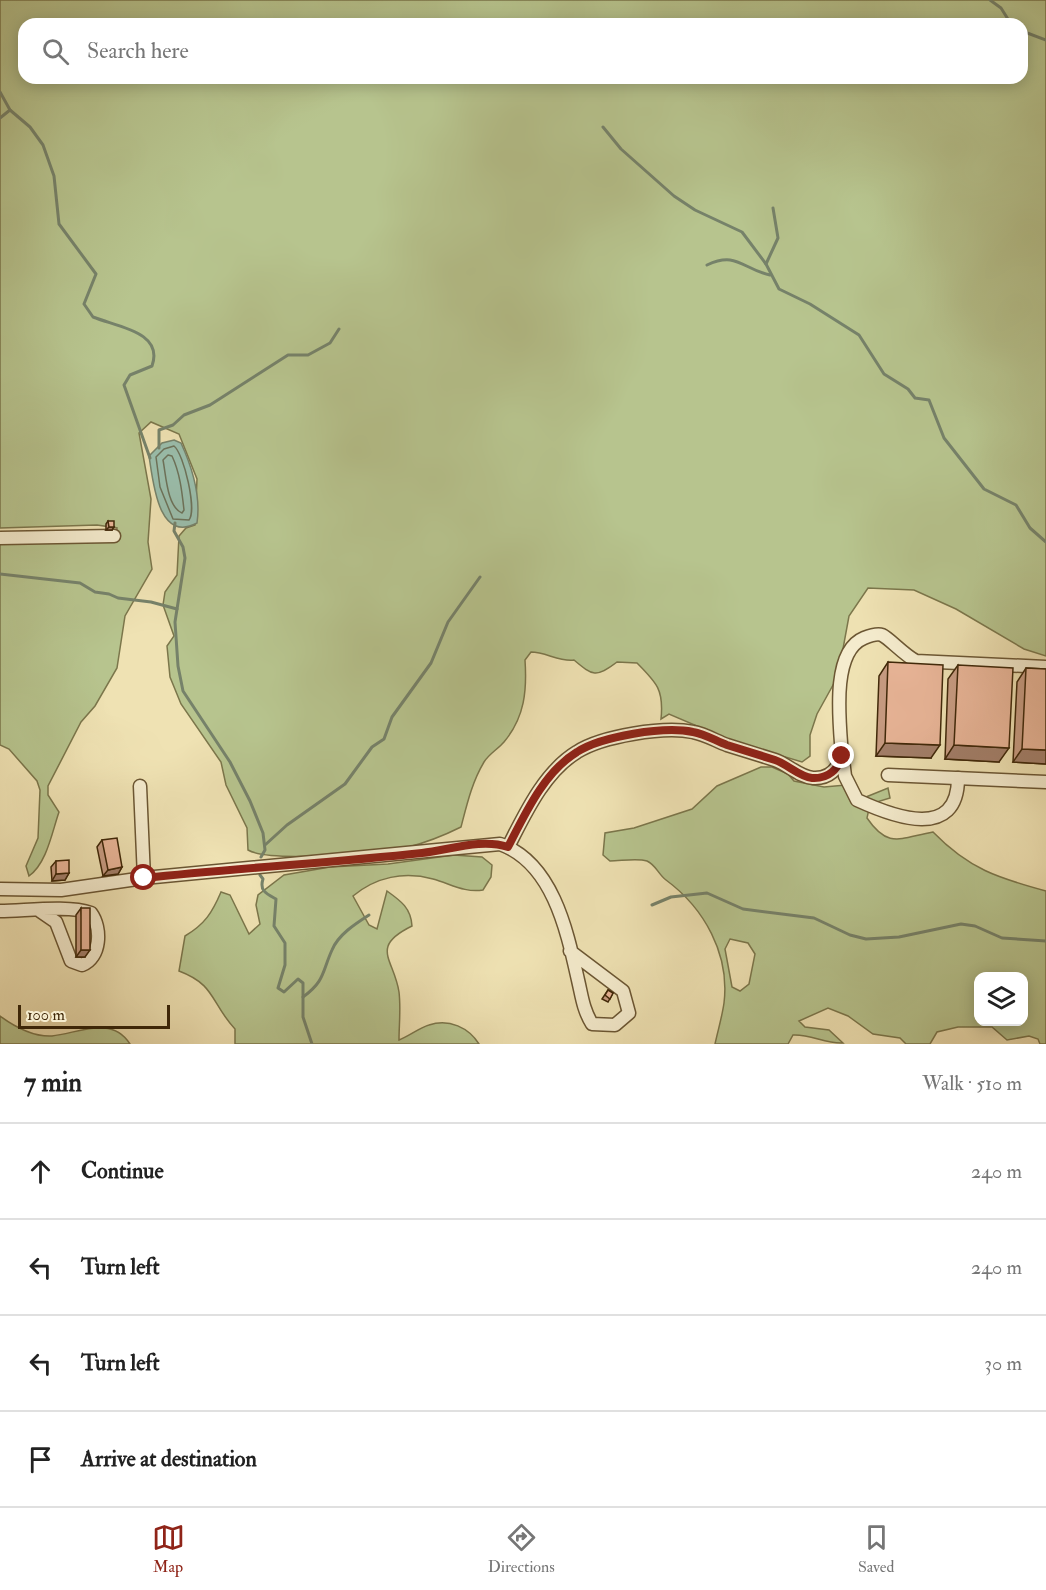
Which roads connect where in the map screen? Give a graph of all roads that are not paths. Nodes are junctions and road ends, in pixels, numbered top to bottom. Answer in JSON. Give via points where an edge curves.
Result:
{"nodes":[{"id":1,"x":114,"y":536,"type":"dead end"},
{"id":2,"x":0,"y":538,"type":"edge"},
{"id":3,"x":1046,"y":667,"type":"edge"},
{"id":4,"x":842,"y":756,"type":"junction"},
{"id":5,"x":888,"y":775,"type":"dead end"},
{"id":6,"x":958,"y":778,"type":"junction"},
{"id":7,"x":1046,"y":782,"type":"edge"},
{"id":8,"x":140,"y":786,"type":"dead end"},
{"id":9,"x":508,"y":847,"type":"junction"},
{"id":10,"x":144,"y":878,"type":"junction"},
{"id":11,"x":0,"y":889,"type":"edge"},
{"id":12,"x":0,"y":911,"type":"edge"},
{"id":13,"x":40,"y":911,"type":"junction"},
{"id":14,"x":570,"y":951,"type":"junction"}],
"edges":[{"from":1,"to":2,"type":"lane"},
{"from":3,"to":4,"type":"lane","via":[[916,661],[882,635],[860,639],[843,659],[840,673]]},
{"from":4,"to":6,"type":"lane","via":[[845,776],[857,800],[894,814],[941,817],[955,801]]},
{"from":4,"to":9,"type":"lane","via":[[838,768],[829,775],[812,778],[778,761],[688,731],[659,731],[595,744],[559,766]]},
{"from":5,"to":6,"type":"lane"},
{"from":6,"to":7,"type":"lane"},
{"from":8,"to":10,"type":"lane"},
{"from":9,"to":10,"type":"lane","via":[[476,845]]},
{"from":9,"to":14,"type":"lane","via":[[544,879]]},
{"from":10,"to":11,"type":"lane","via":[[61,890]]},
{"from":12,"to":13,"type":"lane"},
{"from":13,"to":13,"type":"lane","via":[[91,913],[98,928],[96,949],[88,963],[71,961],[56,922]]},
{"from":14,"to":14,"type":"lane","via":[[583,1010],[592,1024],[615,1024],[629,1013],[623,991]]}]}
